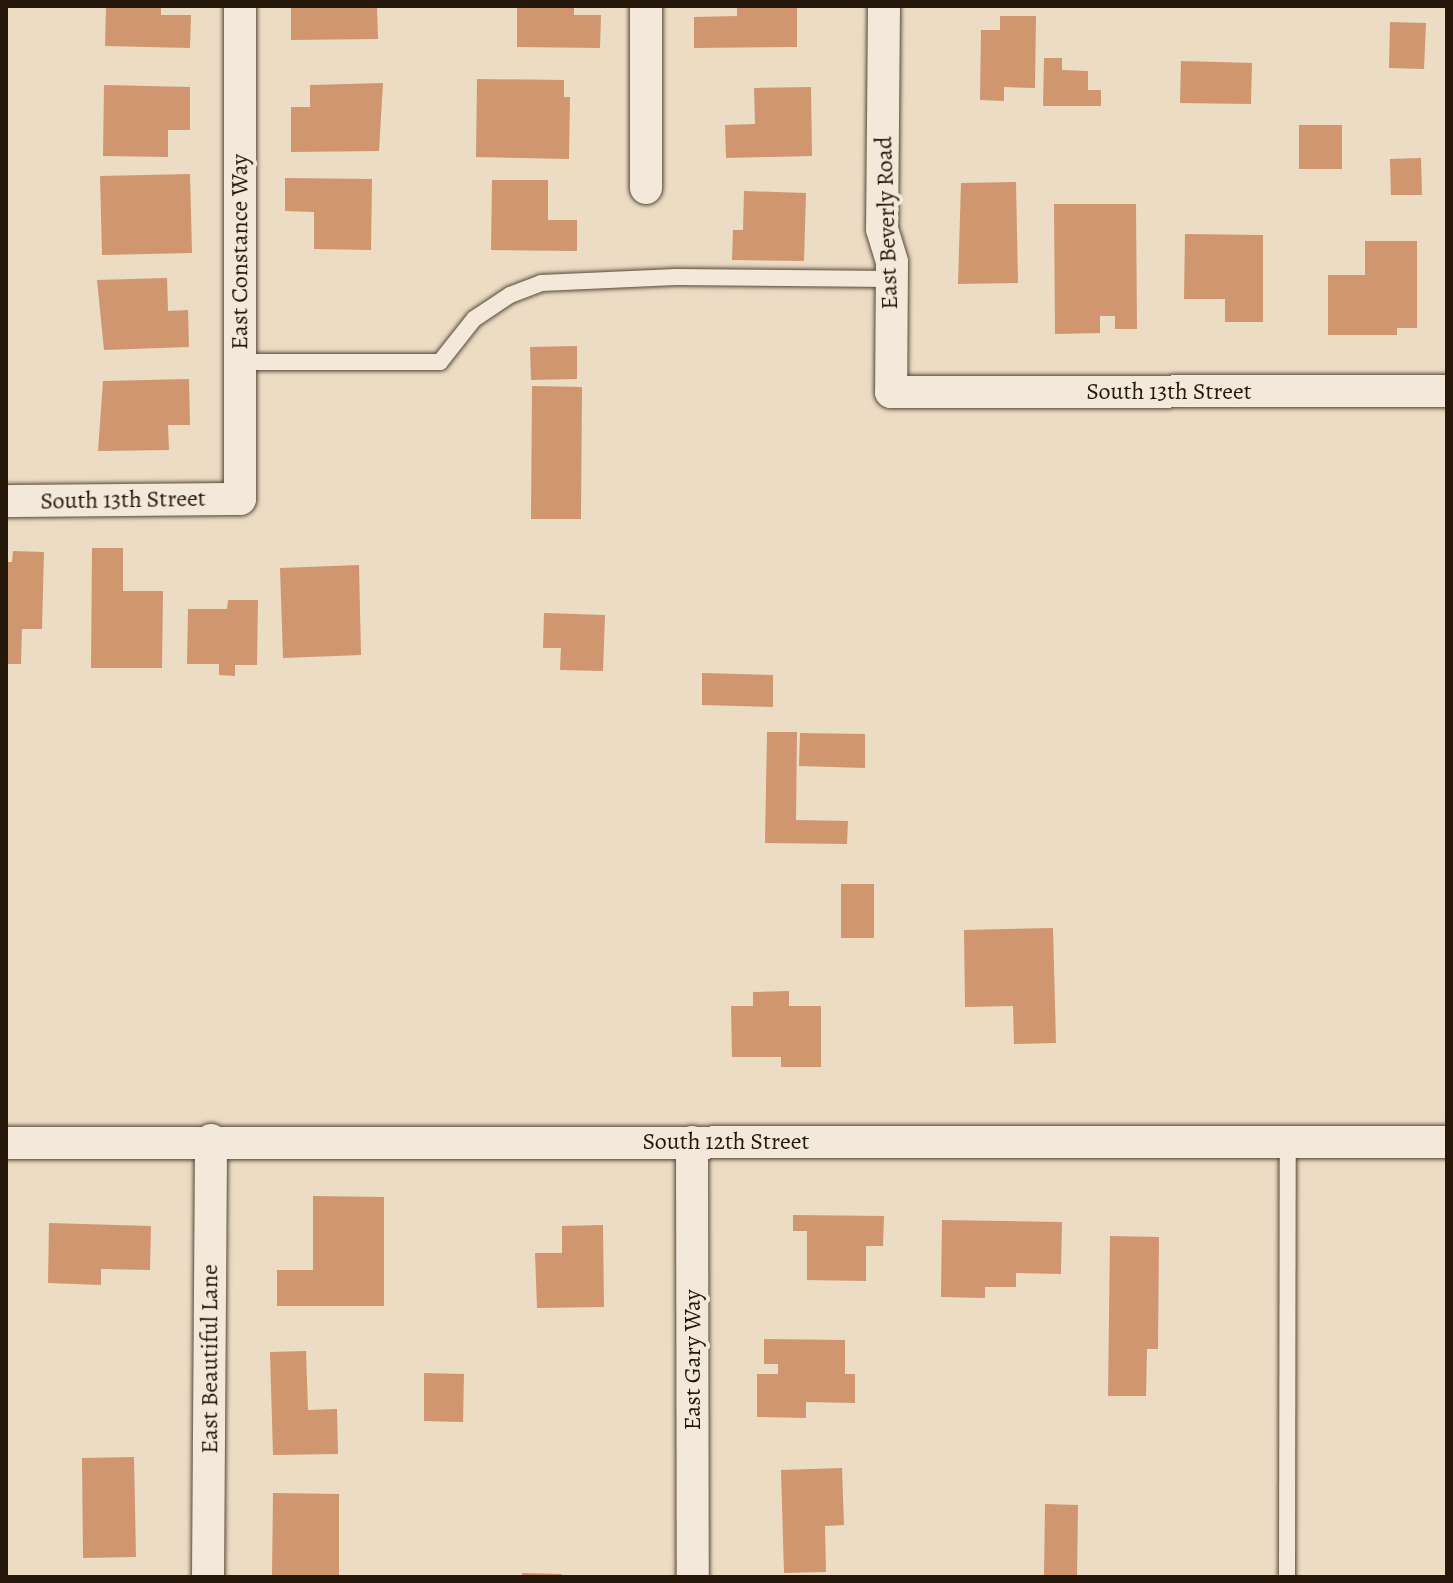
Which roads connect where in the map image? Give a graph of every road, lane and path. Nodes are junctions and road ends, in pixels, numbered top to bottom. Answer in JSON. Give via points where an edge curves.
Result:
{"nodes":[{"id":1,"x":240,"y":6,"type":"edge"},
{"id":2,"x":646,"y":6,"type":"edge"},
{"id":3,"x":884,"y":6,"type":"edge"},
{"id":4,"x":646,"y":188,"type":"dead end"},
{"id":5,"x":892,"y":279,"type":"junction"},
{"id":6,"x":240,"y":362,"type":"junction"},
{"id":7,"x":1447,"y":391,"type":"edge"},
{"id":8,"x":891,"y":392,"type":"joint"},
{"id":9,"x":240,"y":499,"type":"joint"},
{"id":10,"x":6,"y":501,"type":"edge"},
{"id":11,"x":211,"y":1140,"type":"junction"},
{"id":12,"x":692,"y":1142,"type":"junction"},
{"id":13,"x":1288,"y":1142,"type":"junction"},
{"id":14,"x":1447,"y":1142,"type":"edge"},
{"id":15,"x":6,"y":1143,"type":"edge"},
{"id":16,"x":208,"y":1577,"type":"edge"},
{"id":17,"x":693,"y":1577,"type":"edge"},
{"id":18,"x":1287,"y":1577,"type":"edge"}],
"edges":[{"from":1,"to":6,"type":"street","name":"East Constance Way"},
{"from":2,"to":4,"type":"street"},
{"from":3,"to":5,"type":"street","name":"East Beverly Road","via":[[882,229]]},
{"from":5,"to":6,"type":"lane","via":[[676,277],[541,283],[510,295],[474,319],[440,362]]},
{"from":5,"to":8,"type":"street","name":"East Beverly Road"},
{"from":6,"to":9,"type":"street","name":"East Constance Way"},
{"from":7,"to":8,"type":"street","name":"South 13th Street"},
{"from":9,"to":10,"type":"street","name":"South 13th Street"},
{"from":11,"to":12,"type":"street","name":"South 12th Street"},
{"from":11,"to":15,"type":"street","name":"South 12th Street"},
{"from":11,"to":16,"type":"street","name":"East Beautiful Lane"},
{"from":12,"to":13,"type":"street","name":"South 12th Street"},
{"from":12,"to":17,"type":"street","name":"East Gary Way"},
{"from":13,"to":14,"type":"street","name":"South 12th Street"},
{"from":13,"to":18,"type":"lane"}]}
